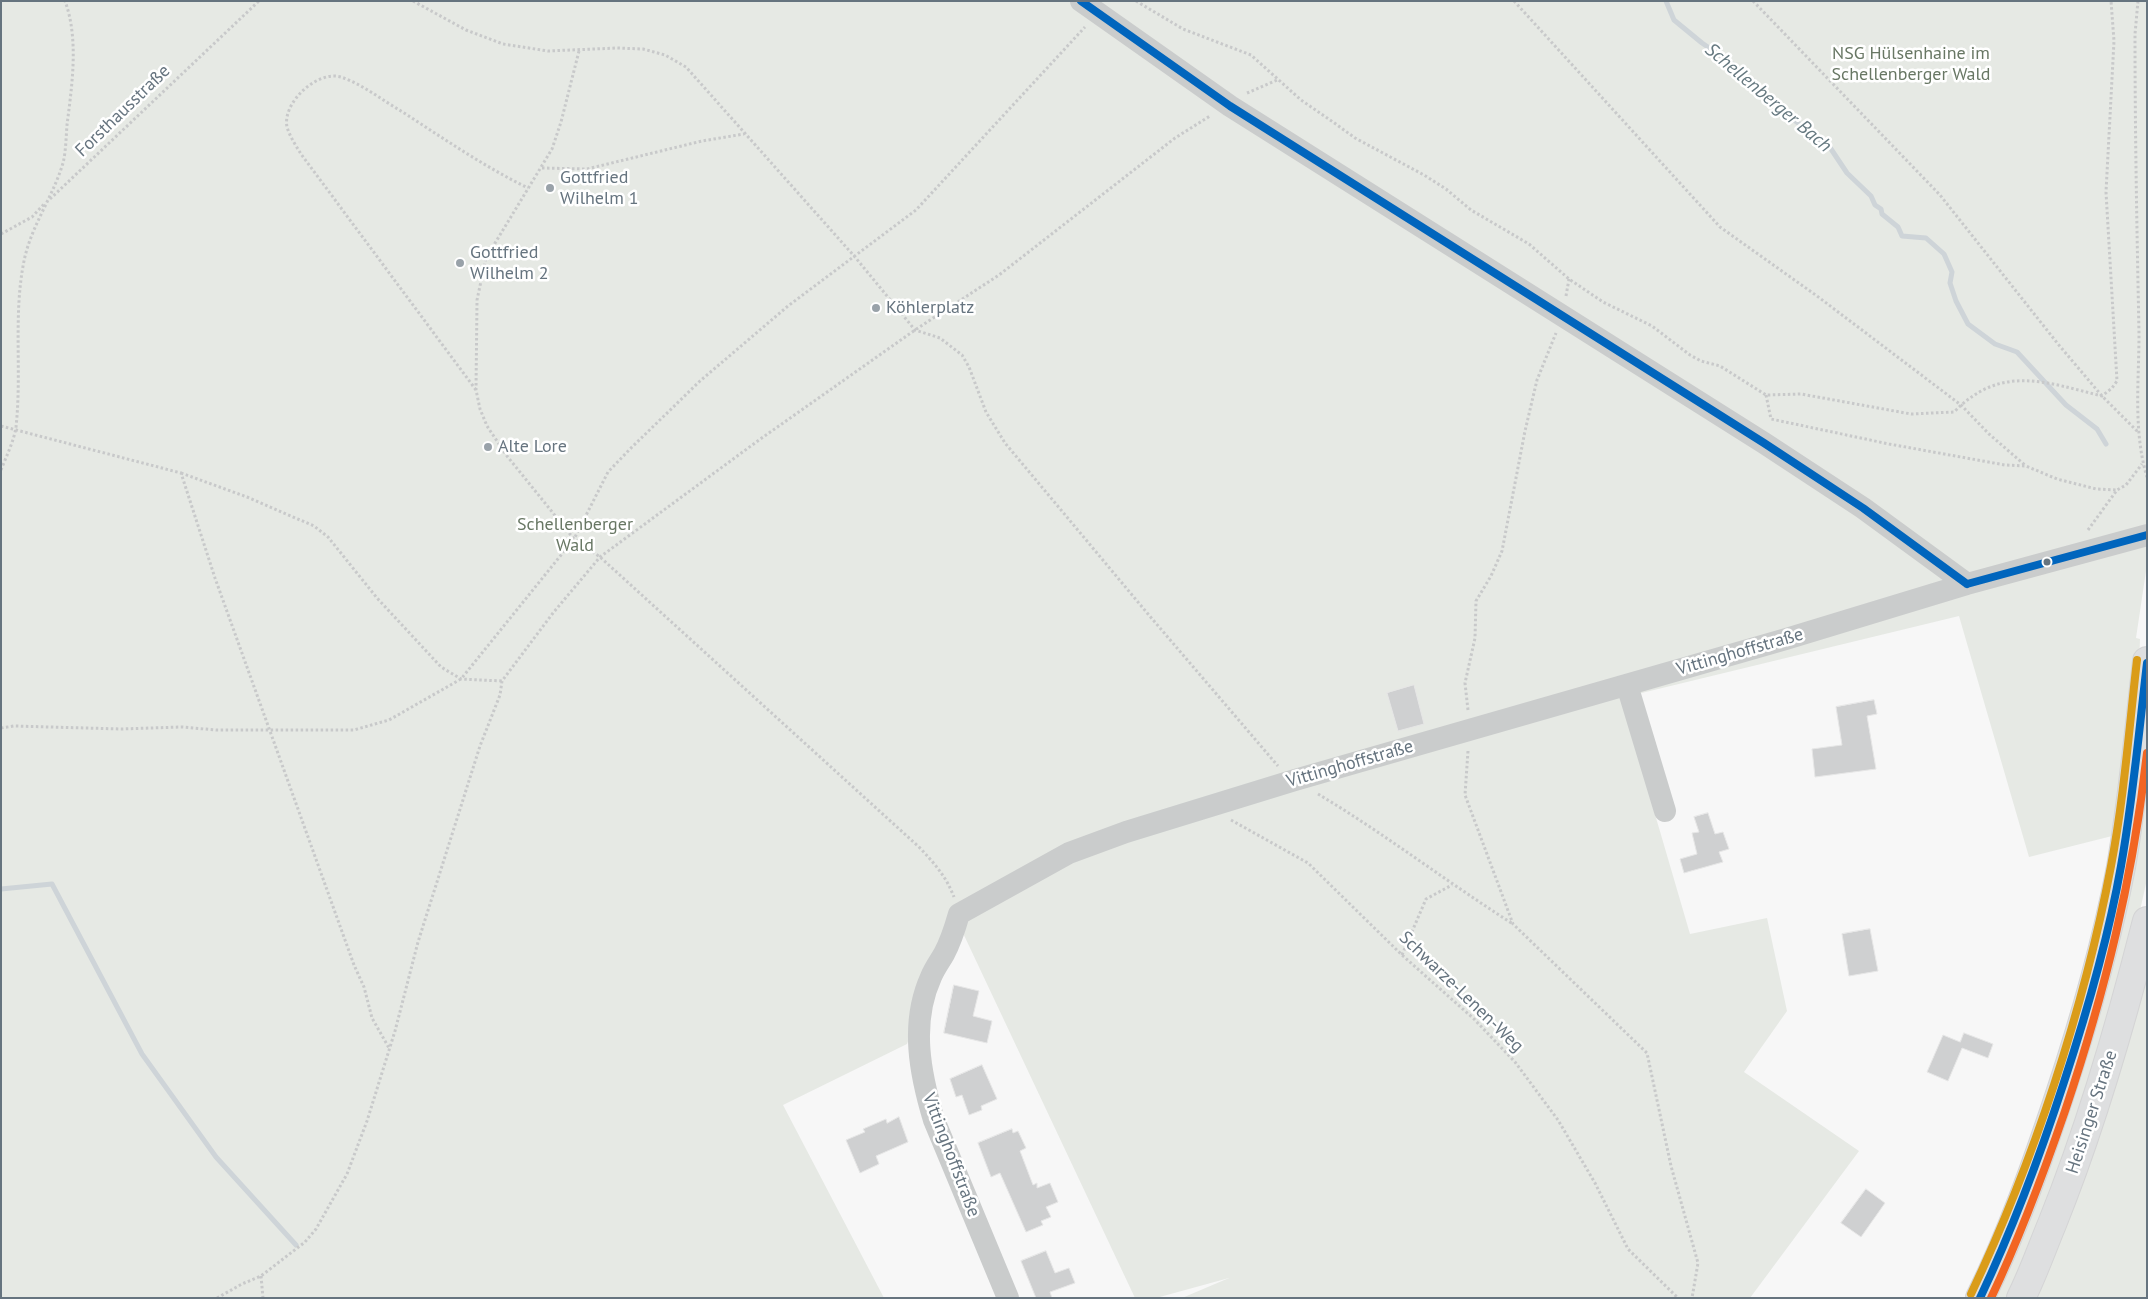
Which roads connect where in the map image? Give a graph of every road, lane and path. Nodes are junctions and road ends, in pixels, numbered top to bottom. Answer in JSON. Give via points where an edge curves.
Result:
{"nodes":[{"id":1,"x":65,"y":1,"type":"edge"},
{"id":2,"x":259,"y":1,"type":"edge"},
{"id":3,"x":413,"y":1,"type":"edge"},
{"id":4,"x":1136,"y":1,"type":"edge"},
{"id":5,"x":1514,"y":1,"type":"edge"},
{"id":6,"x":1753,"y":1,"type":"edge"},
{"id":7,"x":2111,"y":1,"type":"edge"},
{"id":8,"x":2138,"y":1,"type":"edge"},
{"id":9,"x":1090,"y":7,"type":"edge"},
{"id":10,"x":579,"y":51,"type":"junction"},
{"id":11,"x":1276,"y":80,"type":"junction"},
{"id":12,"x":1230,"y":106,"type":"junction"},
{"id":13,"x":745,"y":134,"type":"junction"},
{"id":14,"x":542,"y":168,"type":"junction"},
{"id":15,"x":528,"y":188,"type":"junction"},
{"id":16,"x":49,"y":200,"type":"junction"},
{"id":17,"x":1,"y":234,"type":"edge"},
{"id":18,"x":855,"y":257,"type":"junction"},
{"id":19,"x":1569,"y":279,"type":"junction"},
{"id":20,"x":1563,"y":315,"type":"junction"},
{"id":21,"x":915,"y":330,"type":"junction"},
{"id":22,"x":476,"y":390,"type":"junction"},
{"id":23,"x":1766,"y":395,"type":"junction"},
{"id":24,"x":2102,"y":396,"type":"junction"},
{"id":25,"x":1960,"y":405,"type":"junction"},
{"id":26,"x":1,"y":426,"type":"edge"},
{"id":27,"x":16,"y":429,"type":"junction"},
{"id":28,"x":2138,"y":432,"type":"junction"},
{"id":29,"x":2143,"y":463,"type":"junction"},
{"id":30,"x":2026,"y":466,"type":"junction"},
{"id":31,"x":1,"y":470,"type":"edge"},
{"id":32,"x":181,"y":473,"type":"junction"},
{"id":33,"x":2147,"y":477,"type":"edge"},
{"id":34,"x":2117,"y":490,"type":"junction"},
{"id":35,"x":2147,"y":535,"type":"edge"},
{"id":36,"x":574,"y":539,"type":"junction"},
{"id":37,"x":2075,"y":554,"type":"junction"},
{"id":38,"x":600,"y":557,"type":"junction"},
{"id":39,"x":1966,"y":584,"type":"junction"},
{"id":40,"x":2147,"y":661,"type":"edge"},
{"id":41,"x":460,"y":679,"type":"junction"},
{"id":42,"x":502,"y":680,"type":"junction"},
{"id":43,"x":1627,"y":685,"type":"junction"},
{"id":44,"x":1,"y":728,"type":"edge"},
{"id":45,"x":270,"y":730,"type":"junction"},
{"id":46,"x":1470,"y":730,"type":"junction"},
{"id":47,"x":1295,"y":780,"type":"junction"},
{"id":48,"x":1207,"y":807,"type":"junction"},
{"id":49,"x":1665,"y":811,"type":"dead end"},
{"id":50,"x":1452,"y":885,"type":"junction"},
{"id":51,"x":959,"y":914,"type":"junction"},
{"id":52,"x":2147,"y":921,"type":"edge"},
{"id":53,"x":1513,"y":924,"type":"junction"},
{"id":54,"x":1402,"y":955,"type":"junction"},
{"id":55,"x":390,"y":1048,"type":"junction"},
{"id":56,"x":261,"y":1276,"type":"junction"},
{"id":57,"x":217,"y":1298,"type":"edge"},
{"id":58,"x":262,"y":1298,"type":"edge"},
{"id":59,"x":1008,"y":1298,"type":"edge"},
{"id":60,"x":1678,"y":1298,"type":"edge"},
{"id":61,"x":1692,"y":1298,"type":"edge"},
{"id":62,"x":1980,"y":1298,"type":"edge"},
{"id":63,"x":2022,"y":1298,"type":"edge"}],
"edges":[{"from":1,"to":16,"type":"path","via":[[73,38],[70,102],[64,162]]},
{"from":2,"to":16,"type":"path","name":"Forsthausstraße"},
{"from":3,"to":10,"type":"path","via":[[466,30],[503,44],[548,51]]},
{"from":4,"to":11,"type":"path","via":[[1183,29],[1251,56]]},
{"from":5,"to":25,"type":"path","via":[[1720,227]]},
{"from":6,"to":24,"type":"path","via":[[1940,195]]},
{"from":7,"to":24,"type":"path","via":[[2114,40],[2107,201],[2117,381]]},
{"from":8,"to":28,"type":"path","via":[[2135,44]]},
{"from":9,"to":12,"type":"street"},
{"from":9,"to":18,"type":"path","via":[[916,210]]},
{"from":10,"to":13,"type":"path","via":[[643,49],[665,55],[686,67]]},
{"from":10,"to":14,"type":"path","via":[[561,122]]},
{"from":11,"to":12,"type":"path","via":[[1240,96]]},
{"from":11,"to":19,"type":"path","via":[[1355,138],[1424,175],[1471,210],[1529,244]]},
{"from":12,"to":20,"type":"street"},
{"from":12,"to":21,"type":"path","via":[[1175,138],[999,275]]},
{"from":13,"to":14,"type":"path","via":[[587,169]]},
{"from":13,"to":18,"type":"path"},
{"from":14,"to":15,"type":"path"},
{"from":15,"to":22,"type":"path","via":[[486,258],[480,278],[475,326]]},
{"from":15,"to":22,"type":"path","via":[[483,165],[340,77],[313,81],[292,105],[288,116],[287,126],[301,154]]},
{"from":16,"to":17,"type":"path","name":"Forsthausstraße","via":[[32,217]]},
{"from":16,"to":27,"type":"path","via":[[33,229],[24,260],[20,289]]},
{"from":18,"to":21,"type":"path"},
{"from":18,"to":36,"type":"path","via":[[788,306],[700,381],[630,449],[608,472]]},
{"from":19,"to":20,"type":"path"},
{"from":19,"to":23,"type":"path","via":[[1603,302],[1652,326],[1690,355],[1720,366]]},
{"from":20,"to":39,"type":"street","via":[[1863,508]]},
{"from":20,"to":46,"type":"path","via":[[1537,380],[1502,550],[1476,601],[1475,638],[1465,682]]},
{"from":21,"to":38,"type":"path"},
{"from":21,"to":47,"type":"path","via":[[940,338],[962,356],[986,412],[1005,443],[1166,636],[1279,766]]},
{"from":22,"to":36,"type":"path","via":[[487,426]]},
{"from":23,"to":25,"type":"path","via":[[1801,394],[1911,414],[1954,412]]},
{"from":23,"to":30,"type":"path","via":[[1771,419],[1889,444]]},
{"from":24,"to":25,"type":"path","via":[[2055,385],[2006,381],[1990,385]]},
{"from":24,"to":28,"type":"path"},
{"from":25,"to":30,"type":"path"},
{"from":26,"to":27,"type":"path"},
{"from":27,"to":31,"type":"path"},
{"from":27,"to":32,"type":"path"},
{"from":28,"to":29,"type":"path"},
{"from":29,"to":33,"type":"path"},
{"from":29,"to":34,"type":"path"},
{"from":30,"to":34,"type":"path","via":[[2057,479]]},
{"from":32,"to":41,"type":"path","via":[[314,526],[441,666]]},
{"from":32,"to":45,"type":"path"},
{"from":34,"to":37,"type":"path","via":[[2085,534]]},
{"from":35,"to":37,"type":"street","name":"Vittinghoffstraße"},
{"from":36,"to":38,"type":"path"},
{"from":36,"to":41,"type":"path"},
{"from":37,"to":39,"type":"street","name":"Vittinghoffstraße"},
{"from":38,"to":42,"type":"path"},
{"from":38,"to":51,"type":"path","via":[[919,848],[946,878]]},
{"from":39,"to":43,"type":"street","name":"Vittinghoffstraße"},
{"from":40,"to":62,"type":"main road","name":"Heisinger Straße","via":[[2120,868],[2104,943],[2076,1046],[2034,1173]]},
{"from":41,"to":42,"type":"path"},
{"from":41,"to":45,"type":"path","via":[[389,720],[371,726],[336,731]]},
{"from":42,"to":55,"type":"path","via":[[500,695],[477,755],[418,942]]},
{"from":43,"to":46,"type":"street","name":"Vittinghoffstraße"},
{"from":43,"to":49,"type":"street"},
{"from":44,"to":45,"type":"path"},
{"from":45,"to":55,"type":"path","via":[[364,986],[372,1018]]},
{"from":46,"to":47,"type":"street","name":"Vittinghoffstraße"},
{"from":46,"to":53,"type":"path","via":[[1465,795]]},
{"from":47,"to":48,"type":"street","name":"Vittinghoffstraße"},
{"from":47,"to":50,"type":"path","via":[[1364,822]]},
{"from":48,"to":51,"type":"street","name":"Vittinghoffstraße","via":[[1069,854]]},
{"from":48,"to":54,"type":"path","name":"Schwarze-Lenen-Weg","via":[[1308,863]]},
{"from":50,"to":53,"type":"path"},
{"from":50,"to":54,"type":"path","via":[[1426,900]]},
{"from":51,"to":59,"type":"street","name":"Vittinghoffstraße","via":[[924,996],[918,1030],[919,1057],[934,1120]]},
{"from":52,"to":63,"type":"main road","name":"Heisinger Straße","via":[[2098,1099],[2073,1173]]},
{"from":53,"to":61,"type":"path","via":[[1647,1053],[1671,1166],[1698,1263]]},
{"from":54,"to":60,"type":"path","name":"Schwarze-Lenen-Weg","via":[[1474,1019],[1515,1062],[1558,1120],[1628,1249]]},
{"from":55,"to":56,"type":"path","via":[[347,1174],[331,1204],[305,1242]]},
{"from":56,"to":57,"type":"path"},
{"from":56,"to":58,"type":"path"}]}
